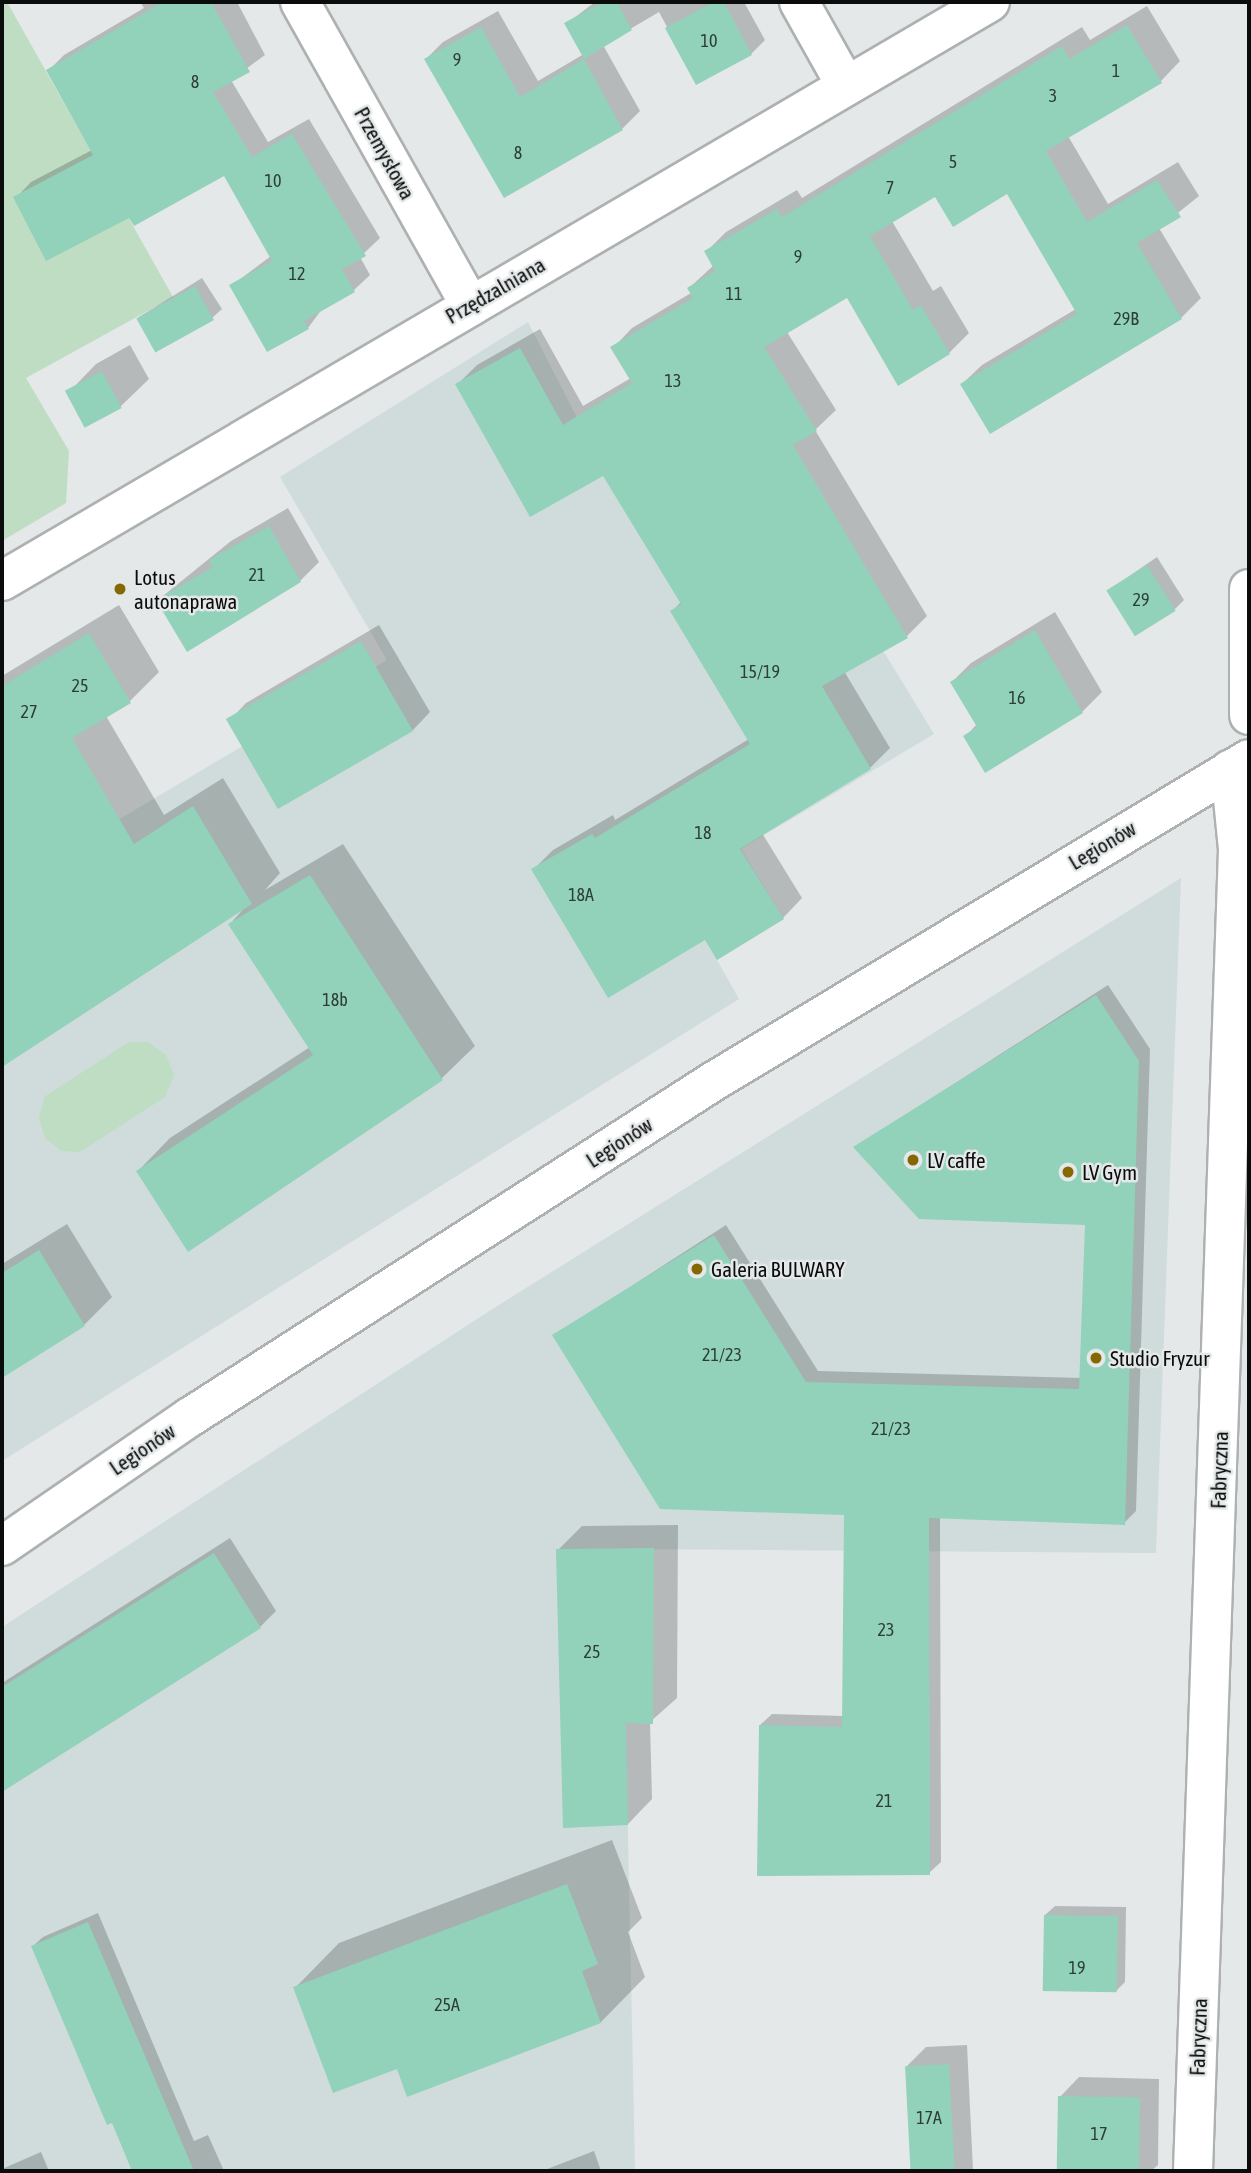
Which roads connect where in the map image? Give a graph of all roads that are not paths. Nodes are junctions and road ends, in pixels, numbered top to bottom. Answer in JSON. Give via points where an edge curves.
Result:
{"nodes":[{"id":1,"x":300,"y":2,"type":"edge"},
{"id":2,"x":799,"y":2,"type":"edge"},
{"id":3,"x":990,"y":2,"type":"edge"},
{"id":4,"x":845,"y":84,"type":"junction"},
{"id":5,"x":470,"y":305,"type":"junction"},
{"id":6,"x":2,"y":581,"type":"edge"},
{"id":7,"x":1249,"y":589,"type":"edge"},
{"id":8,"x":1249,"y":715,"type":"edge"},
{"id":9,"x":1240,"y":764,"type":"edge"},
{"id":10,"x":2,"y":1546,"type":"edge"},
{"id":11,"x":1193,"y":2171,"type":"edge"}],
"edges":[{"from":1,"to":5,"type":"street","name":"Przemysłowa"},
{"from":2,"to":4,"type":"street"},
{"from":3,"to":4,"type":"street","name":"Przędzalniana"},
{"from":4,"to":5,"type":"street","name":"Przędzalniana"},
{"from":5,"to":6,"type":"street","name":"Przędzalniana"},
{"from":7,"to":8,"type":"street"},
{"from":9,"to":10,"type":"street","name":"Legionów","via":[[702,1089],[190,1417]]},
{"from":9,"to":11,"type":"street","name":"Fabryczna"}]}
